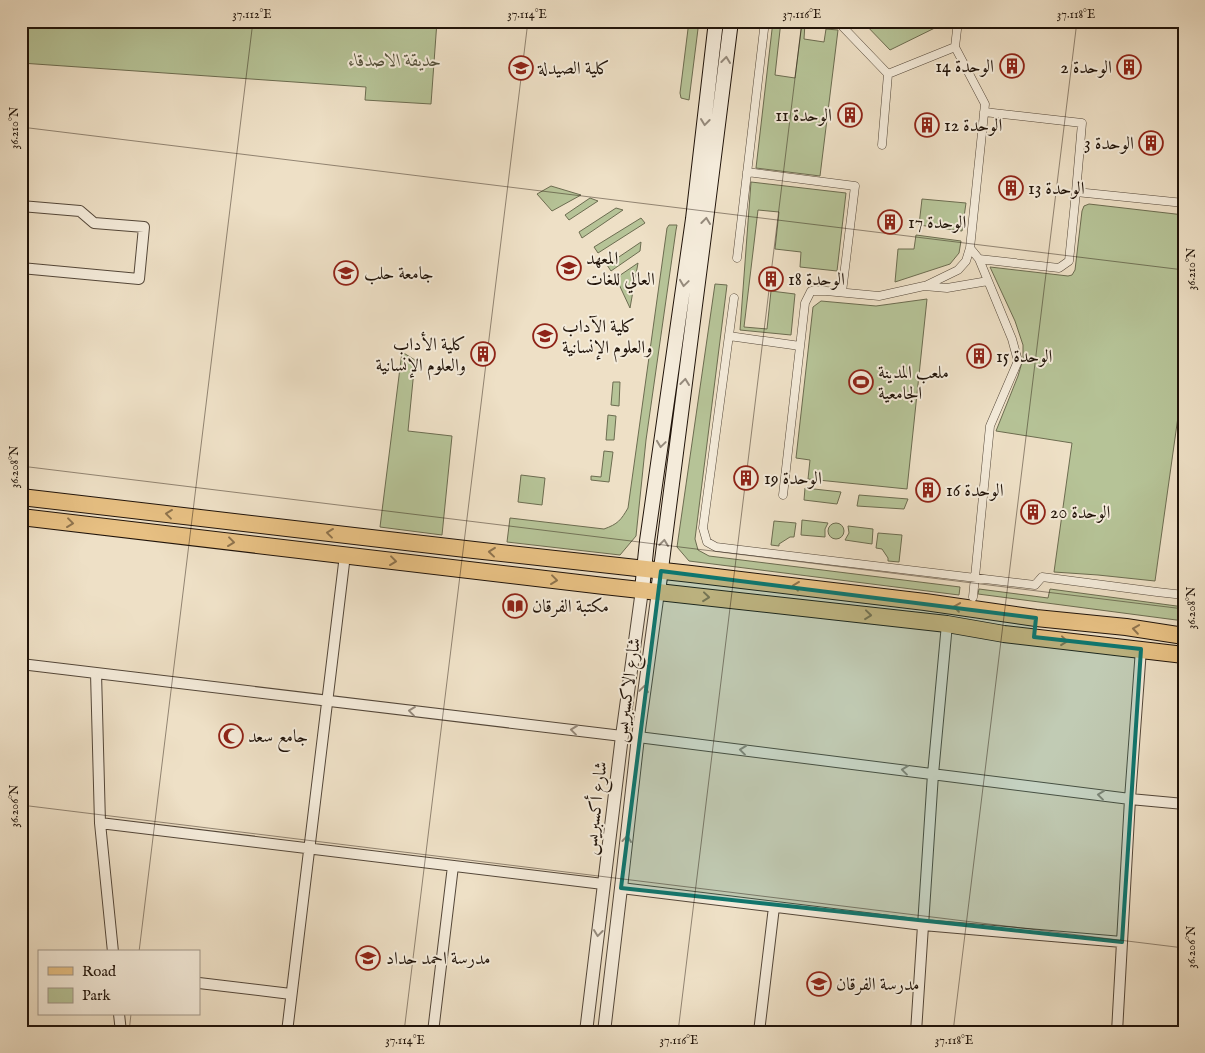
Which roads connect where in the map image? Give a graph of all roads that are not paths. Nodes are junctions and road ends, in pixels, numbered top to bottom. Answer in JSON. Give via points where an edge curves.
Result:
{"nodes":[{"id":1,"x":716,"y":21,"type":"edge"},
{"id":2,"x":731,"y":21,"type":"edge"},
{"id":3,"x":764,"y":21,"type":"edge"},
{"id":4,"x":841,"y":21,"type":"edge"},
{"id":5,"x":958,"y":21,"type":"edge"},
{"id":6,"x":955,"y":47,"type":"junction"},
{"id":7,"x":888,"y":74,"type":"junction"},
{"id":8,"x":984,"y":112,"type":"junction"},
{"id":9,"x":882,"y":145,"type":"dead end"},
{"id":10,"x":747,"y":172,"type":"junction"},
{"id":11,"x":1076,"y":192,"type":"junction"},
{"id":12,"x":1184,"y":203,"type":"edge"},
{"id":13,"x":21,"y":206,"type":"edge"},
{"id":14,"x":970,"y":248,"type":"junction"},
{"id":15,"x":737,"y":258,"type":"dead end"},
{"id":16,"x":979,"y":259,"type":"junction"},
{"id":17,"x":21,"y":268,"type":"edge"},
{"id":18,"x":988,"y":281,"type":"junction"},
{"id":19,"x":924,"y":286,"type":"junction"},
{"id":20,"x":842,"y":292,"type":"junction"},
{"id":21,"x":734,"y":298,"type":"dead end"},
{"id":22,"x":729,"y":336,"type":"junction"},
{"id":23,"x":800,"y":346,"type":"junction"},
{"id":24,"x":783,"y":495,"type":"dead end"},
{"id":25,"x":21,"y":497,"type":"edge"},
{"id":26,"x":21,"y":518,"type":"edge"},
{"id":27,"x":345,"y":555,"type":"junction"},
{"id":28,"x":652,"y":570,"type":"junction"},
{"id":29,"x":975,"y":578,"type":"junction"},
{"id":30,"x":650,"y":591,"type":"junction"},
{"id":31,"x":1184,"y":594,"type":"edge"},
{"id":32,"x":973,"y":597,"type":"dead end"},
{"id":33,"x":1036,"y":618,"type":"junction"},
{"id":34,"x":946,"y":624,"type":"junction"},
{"id":35,"x":1184,"y":636,"type":"edge"},
{"id":36,"x":1034,"y":637,"type":"junction"},
{"id":37,"x":1141,"y":649,"type":"junction"},
{"id":38,"x":1184,"y":655,"type":"edge"},
{"id":39,"x":21,"y":664,"type":"edge"},
{"id":40,"x":96,"y":673,"type":"junction"},
{"id":41,"x":327,"y":701,"type":"junction"},
{"id":42,"x":622,"y":736,"type":"junction"},
{"id":43,"x":638,"y":737,"type":"junction"},
{"id":44,"x":933,"y":774,"type":"junction"},
{"id":45,"x":1130,"y":799,"type":"junction"},
{"id":46,"x":1184,"y":804,"type":"edge"},
{"id":47,"x":100,"y":823,"type":"junction"},
{"id":48,"x":309,"y":849,"type":"junction"},
{"id":49,"x":453,"y":866,"type":"junction"},
{"id":50,"x":604,"y":884,"type":"junction"},
{"id":51,"x":622,"y":888,"type":"junction"},
{"id":52,"x":774,"y":907,"type":"junction"},
{"id":53,"x":923,"y":925,"type":"junction"},
{"id":54,"x":1122,"y":942,"type":"junction"},
{"id":55,"x":113,"y":950,"type":"edge"},
{"id":56,"x":200,"y":983,"type":"edge"},
{"id":57,"x":291,"y":994,"type":"junction"},
{"id":58,"x":119,"y":1016,"type":"edge"},
{"id":59,"x":121,"y":1032,"type":"edge"},
{"id":60,"x":287,"y":1032,"type":"edge"},
{"id":61,"x":433,"y":1032,"type":"edge"},
{"id":62,"x":586,"y":1032,"type":"edge"},
{"id":63,"x":604,"y":1032,"type":"edge"},
{"id":64,"x":759,"y":1032,"type":"edge"},
{"id":65,"x":916,"y":1032,"type":"edge"},
{"id":66,"x":1117,"y":1032,"type":"edge"}],
"edges":[{"from":1,"to":28,"type":"main road","one_way":true,"via":[[693,219],[647,541]]},
{"from":28,"to":2,"type":"main road","one_way":true,"via":[[708,211]]},
{"from":3,"to":10,"type":"street"},
{"from":4,"to":7,"type":"street","via":[[841,25]]},
{"from":5,"to":6,"type":"street"},
{"from":6,"to":7,"type":"street"},
{"from":6,"to":8,"type":"street","via":[[985,104]]},
{"from":7,"to":9,"type":"street"},
{"from":8,"to":11,"type":"street","via":[[1082,123]]},
{"from":8,"to":14,"type":"street"},
{"from":10,"to":15,"type":"street"},
{"from":10,"to":20,"type":"street","via":[[855,186]]},
{"from":11,"to":12,"type":"street"},
{"from":11,"to":16,"type":"street","via":[[1070,261],[1058,268]]},
{"from":13,"to":17,"type":"street","via":[[80,211],[94,223],[144,227],[139,279]]},
{"from":14,"to":16,"type":"street"},
{"from":14,"to":19,"type":"street","via":[[958,270]]},
{"from":16,"to":18,"type":"street"},
{"from":18,"to":19,"type":"street","via":[[947,288]]},
{"from":18,"to":29,"type":"street","via":[[1018,360],[990,426]]},
{"from":19,"to":20,"type":"street","via":[[879,296]]},
{"from":20,"to":23,"type":"street","via":[[811,291],[805,303]]},
{"from":21,"to":22,"type":"street"},
{"from":22,"to":23,"type":"street"},
{"from":22,"to":29,"type":"street","via":[[703,528],[707,542],[716,547]]},
{"from":23,"to":24,"type":"street"},
{"from":28,"to":25,"type":"main road","one_way":true},
{"from":26,"to":27,"type":"main road","one_way":true},
{"from":27,"to":30,"type":"main road","one_way":true},
{"from":27,"to":41,"type":"street"},
{"from":28,"to":30,"type":"main road"},
{"from":33,"to":28,"type":"main road","one_way":true},
{"from":29,"to":31,"type":"street","via":[[1036,585],[1042,577]]},
{"from":29,"to":32,"type":"street"},
{"from":30,"to":34,"type":"main road","one_way":true},
{"from":30,"to":42,"type":"street","name":"شارع أكسبريس"},
{"from":43,"to":30,"type":"street","name":"شارع الاكسبريس","one_way":true},
{"from":35,"to":33,"type":"main road","one_way":true},
{"from":33,"to":36,"type":"main road"},
{"from":34,"to":36,"type":"main road"},
{"from":34,"to":44,"type":"street"},
{"from":36,"to":37,"type":"main road","one_way":true},
{"from":37,"to":38,"type":"main road"},
{"from":37,"to":45,"type":"street"},
{"from":39,"to":40,"type":"street"},
{"from":40,"to":41,"type":"street"},
{"from":40,"to":47,"type":"street"},
{"from":42,"to":41,"type":"street","one_way":true},
{"from":41,"to":48,"type":"street"},
{"from":42,"to":50,"type":"street","name":"شارع أكسبريس"},
{"from":44,"to":43,"type":"street","one_way":true},
{"from":51,"to":43,"type":"street","name":"شارع الاكسبريس","one_way":true},
{"from":45,"to":44,"type":"street","one_way":true},
{"from":44,"to":53,"type":"street"},
{"from":45,"to":46,"type":"street"},
{"from":45,"to":54,"type":"street"},
{"from":47,"to":48,"type":"street"},
{"from":47,"to":55,"type":"street"},
{"from":48,"to":49,"type":"street"},
{"from":48,"to":57,"type":"street"},
{"from":49,"to":50,"type":"street"},
{"from":49,"to":61,"type":"street"},
{"from":50,"to":62,"type":"street","name":"شارع أكسبريس","one_way":true},
{"from":51,"to":52,"type":"street"},
{"from":51,"to":63,"type":"street","name":"شارع الاكسبريس"},
{"from":52,"to":53,"type":"street"},
{"from":52,"to":64,"type":"street"},
{"from":53,"to":54,"type":"street"},
{"from":53,"to":65,"type":"street"},
{"from":54,"to":66,"type":"street"},
{"from":56,"to":57,"type":"street"},
{"from":57,"to":60,"type":"street"},
{"from":58,"to":59,"type":"street"}]}
